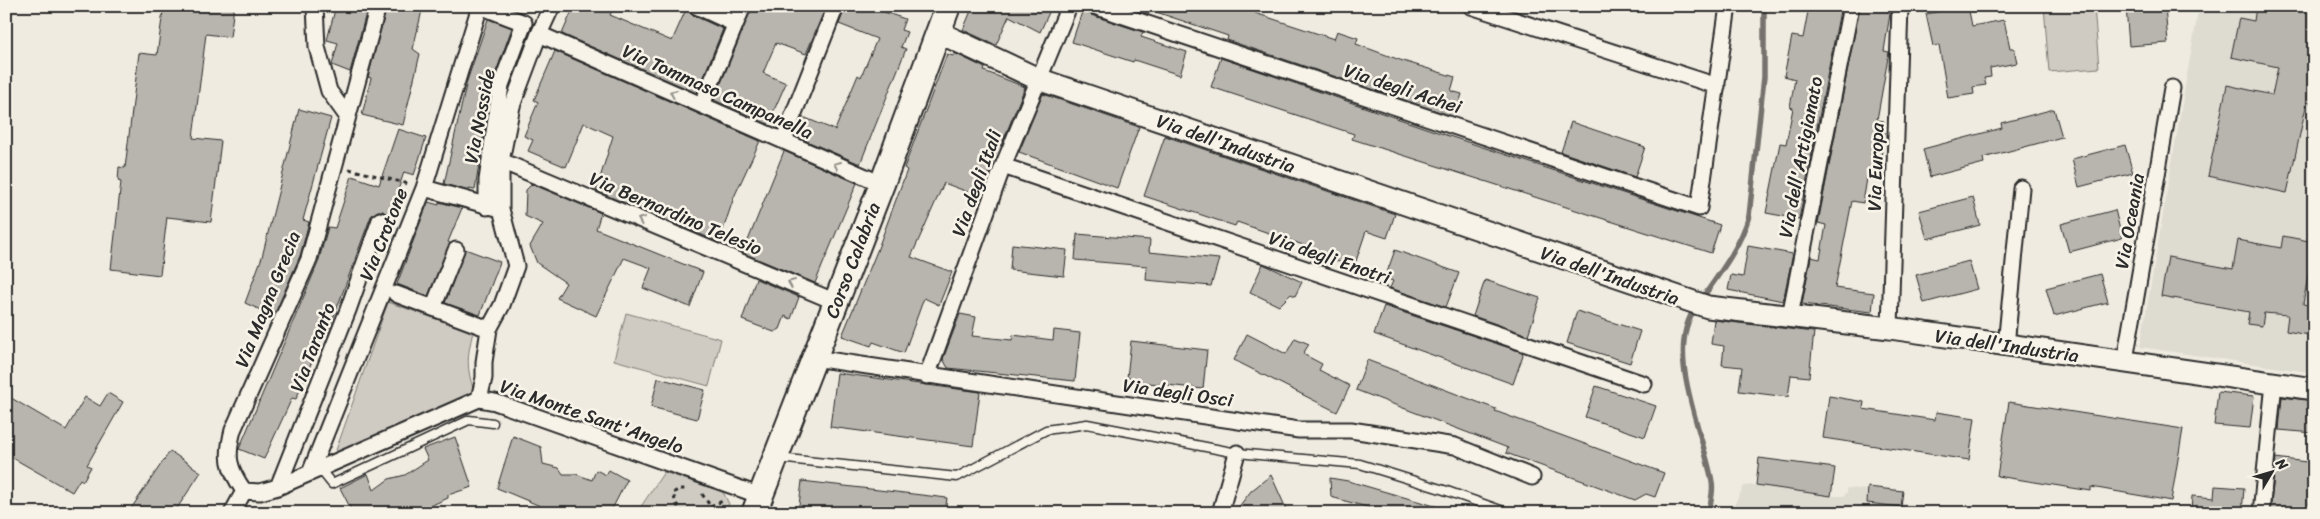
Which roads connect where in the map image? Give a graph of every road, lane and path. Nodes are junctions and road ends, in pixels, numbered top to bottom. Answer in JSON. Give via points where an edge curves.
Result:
{"nodes":[{"id":1,"x":315,"y":6,"type":"edge"},
{"id":2,"x":378,"y":6,"type":"edge"},
{"id":3,"x":480,"y":6,"type":"edge"},
{"id":4,"x":552,"y":6,"type":"edge"},
{"id":5,"x":696,"y":6,"type":"edge"},
{"id":6,"x":743,"y":6,"type":"edge"},
{"id":7,"x":836,"y":6,"type":"edge"},
{"id":8,"x":948,"y":6,"type":"edge"},
{"id":9,"x":1069,"y":6,"type":"edge"},
{"id":10,"x":1094,"y":6,"type":"edge"},
{"id":11,"x":1471,"y":6,"type":"edge"},
{"id":12,"x":1728,"y":6,"type":"edge"},
{"id":13,"x":1851,"y":6,"type":"edge"},
{"id":14,"x":1900,"y":6,"type":"edge"},
{"id":15,"x":735,"y":24,"type":"junction"},
{"id":16,"x":938,"y":32,"type":"junction"},
{"id":17,"x":539,"y":34,"type":"junction"},
{"id":18,"x":1038,"y":79,"type":"junction"},
{"id":19,"x":1717,"y":86,"type":"junction"},
{"id":20,"x":2172,"y":88,"type":"dead end"},
{"id":21,"x":702,"y":106,"type":"junction"},
{"id":22,"x":347,"y":116,"type":"junction"},
{"id":23,"x":782,"y":141,"type":"junction"},
{"id":24,"x":502,"y":161,"type":"junction"},
{"id":25,"x":334,"y":165,"type":"junction"},
{"id":26,"x":1003,"y":166,"type":"junction"},
{"id":27,"x":882,"y":184,"type":"junction"},
{"id":28,"x":424,"y":188,"type":"junction"},
{"id":29,"x":2021,"y":188,"type":"dead end"},
{"id":30,"x":494,"y":208,"type":"junction"},
{"id":31,"x":380,"y":220,"type":"dead end"},
{"id":32,"x":456,"y":250,"type":"dead end"},
{"id":33,"x":396,"y":294,"type":"dead end"},
{"id":34,"x":836,"y":302,"type":"junction"},
{"id":35,"x":433,"y":308,"type":"junction"},
{"id":36,"x":1790,"y":316,"type":"junction"},
{"id":37,"x":1890,"y":328,"type":"junction"},
{"id":38,"x":489,"y":329,"type":"junction"},
{"id":39,"x":2006,"y":346,"type":"junction"},
{"id":40,"x":814,"y":358,"type":"junction"},
{"id":41,"x":2125,"y":360,"type":"junction"},
{"id":42,"x":927,"y":376,"type":"junction"},
{"id":43,"x":2274,"y":383,"type":"junction"},
{"id":44,"x":1644,"y":384,"type":"dead end"},
{"id":45,"x":2314,"y":389,"type":"edge"},
{"id":46,"x":479,"y":399,"type":"junction"},
{"id":47,"x":493,"y":422,"type":"dead end"},
{"id":48,"x":1237,"y":453,"type":"junction"},
{"id":49,"x":774,"y":458,"type":"junction"},
{"id":50,"x":315,"y":471,"type":"junction"},
{"id":51,"x":1532,"y":477,"type":"dead end"},
{"id":52,"x":278,"y":487,"type":"junction"},
{"id":53,"x":692,"y":490,"type":"dead end"},
{"id":54,"x":244,"y":491,"type":"junction"},
{"id":55,"x":699,"y":492,"type":"dead end"},
{"id":56,"x":757,"y":504,"type":"edge"},
{"id":57,"x":232,"y":513,"type":"edge"},
{"id":58,"x":684,"y":513,"type":"edge"},
{"id":59,"x":711,"y":513,"type":"edge"},
{"id":60,"x":1220,"y":513,"type":"edge"},
{"id":61,"x":1509,"y":513,"type":"edge"},
{"id":62,"x":2261,"y":513,"type":"edge"}],
"edges":[{"from":1,"to":22,"type":"street","via":[[317,47],[329,91]]},
{"from":2,"to":22,"type":"street","name":"Via Magna Grecia"},
{"from":3,"to":28,"type":"street","name":"Via Crotone"},
{"from":3,"to":30,"type":"street","name":"Via Nosside","via":[[524,23],[501,85],[487,180]]},
{"from":4,"to":17,"type":"street"},
{"from":5,"to":15,"type":"street"},
{"from":6,"to":15,"type":"street"},
{"from":7,"to":23,"type":"street"},
{"from":8,"to":16,"type":"main road","name":"Corso Calabria"},
{"from":9,"to":18,"type":"street","name":"Via degli Itali"},
{"from":10,"to":19,"type":"street","name":"Via degli Achei","via":[[1699,208]]},
{"from":11,"to":19,"type":"street"},
{"from":12,"to":19,"type":"street"},
{"from":13,"to":36,"type":"street","name":"Via dell'Artigianato"},
{"from":14,"to":37,"type":"street","name":"Via Europa"},
{"from":15,"to":21,"type":"street"},
{"from":16,"to":18,"type":"street","name":"Via dell'Industria"},
{"from":16,"to":27,"type":"main road","name":"Corso Calabria"},
{"from":21,"to":17,"type":"street","name":"Via Tommaso Campanella","one_way":true},
{"from":17,"to":24,"type":"street","via":[[512,106]]},
{"from":18,"to":26,"type":"street","name":"Via degli Itali"},
{"from":18,"to":36,"type":"street","name":"Via dell'Industria","via":[[1687,301],[1708,307]]},
{"from":20,"to":41,"type":"street","name":"Via Oceania"},
{"from":21,"to":23,"type":"street","name":"Via Tommaso Campanella"},
{"from":22,"to":25,"type":"street","name":"Via Magna Grecia"},
{"from":27,"to":23,"type":"street","name":"Via Tommaso Campanella","one_way":true},
{"from":24,"to":30,"type":"street"},
{"from":34,"to":24,"type":"street","name":"Via Bernardino Telesio","one_way":true},
{"from":25,"to":28,"type":"path"},
{"from":25,"to":54,"type":"street","name":"Via Magna Grecia","via":[[309,259],[233,430],[228,462]]},
{"from":26,"to":42,"type":"street","name":"Via degli Itali"},
{"from":26,"to":44,"type":"street","name":"Via degli Enotri"},
{"from":27,"to":34,"type":"main road","name":"Corso Calabria"},
{"from":28,"to":30,"type":"street"},
{"from":28,"to":50,"type":"street","name":"Via Crotone"},
{"from":29,"to":39,"type":"street"},
{"from":30,"to":38,"type":"street","via":[[516,266]]},
{"from":31,"to":52,"type":"street","name":"Via Taranto"},
{"from":32,"to":35,"type":"street"},
{"from":33,"to":35,"type":"street"},
{"from":34,"to":40,"type":"main road","name":"Corso Calabria"},
{"from":35,"to":38,"type":"street"},
{"from":36,"to":37,"type":"street","name":"Via dell'Industria"},
{"from":37,"to":39,"type":"street","name":"Via dell'Industria"},
{"from":38,"to":46,"type":"street"},
{"from":39,"to":41,"type":"street","name":"Via dell'Industria"},
{"from":40,"to":42,"type":"street","name":"Via degli Osci"},
{"from":40,"to":49,"type":"main road","name":"Corso Calabria"},
{"from":41,"to":43,"type":"street","name":"Via dell'Industria"},
{"from":42,"to":51,"type":"street","name":"Via degli Osci","via":[[1300,430],[1351,430],[1455,446]]},
{"from":43,"to":45,"type":"street","name":"Via dell'Industria"},
{"from":43,"to":62,"type":"street"},
{"from":46,"to":50,"type":"street","name":"Via Monte Sant'Angelo"},
{"from":46,"to":56,"type":"street","name":"Via Monte Sant'Angelo","via":[[495,402]]},
{"from":47,"to":50,"type":"lane","via":[[469,420],[332,484]]},
{"from":48,"to":49,"type":"lane","via":[[1087,424],[1046,430],[957,476]]},
{"from":48,"to":60,"type":"street"},
{"from":48,"to":61,"type":"lane","via":[[1360,464]]},
{"from":49,"to":56,"type":"main road","name":"Corso Calabria"},
{"from":50,"to":52,"type":"street","name":"Via Monte Sant'Angelo"},
{"from":52,"to":54,"type":"street","name":"Via Monte Sant'Angelo","via":[[260,492]]},
{"from":53,"to":58,"type":"path","via":[[673,493],[676,504]]},
{"from":54,"to":57,"type":"street"},
{"from":55,"to":59,"type":"path","via":[[708,501]]}]}
